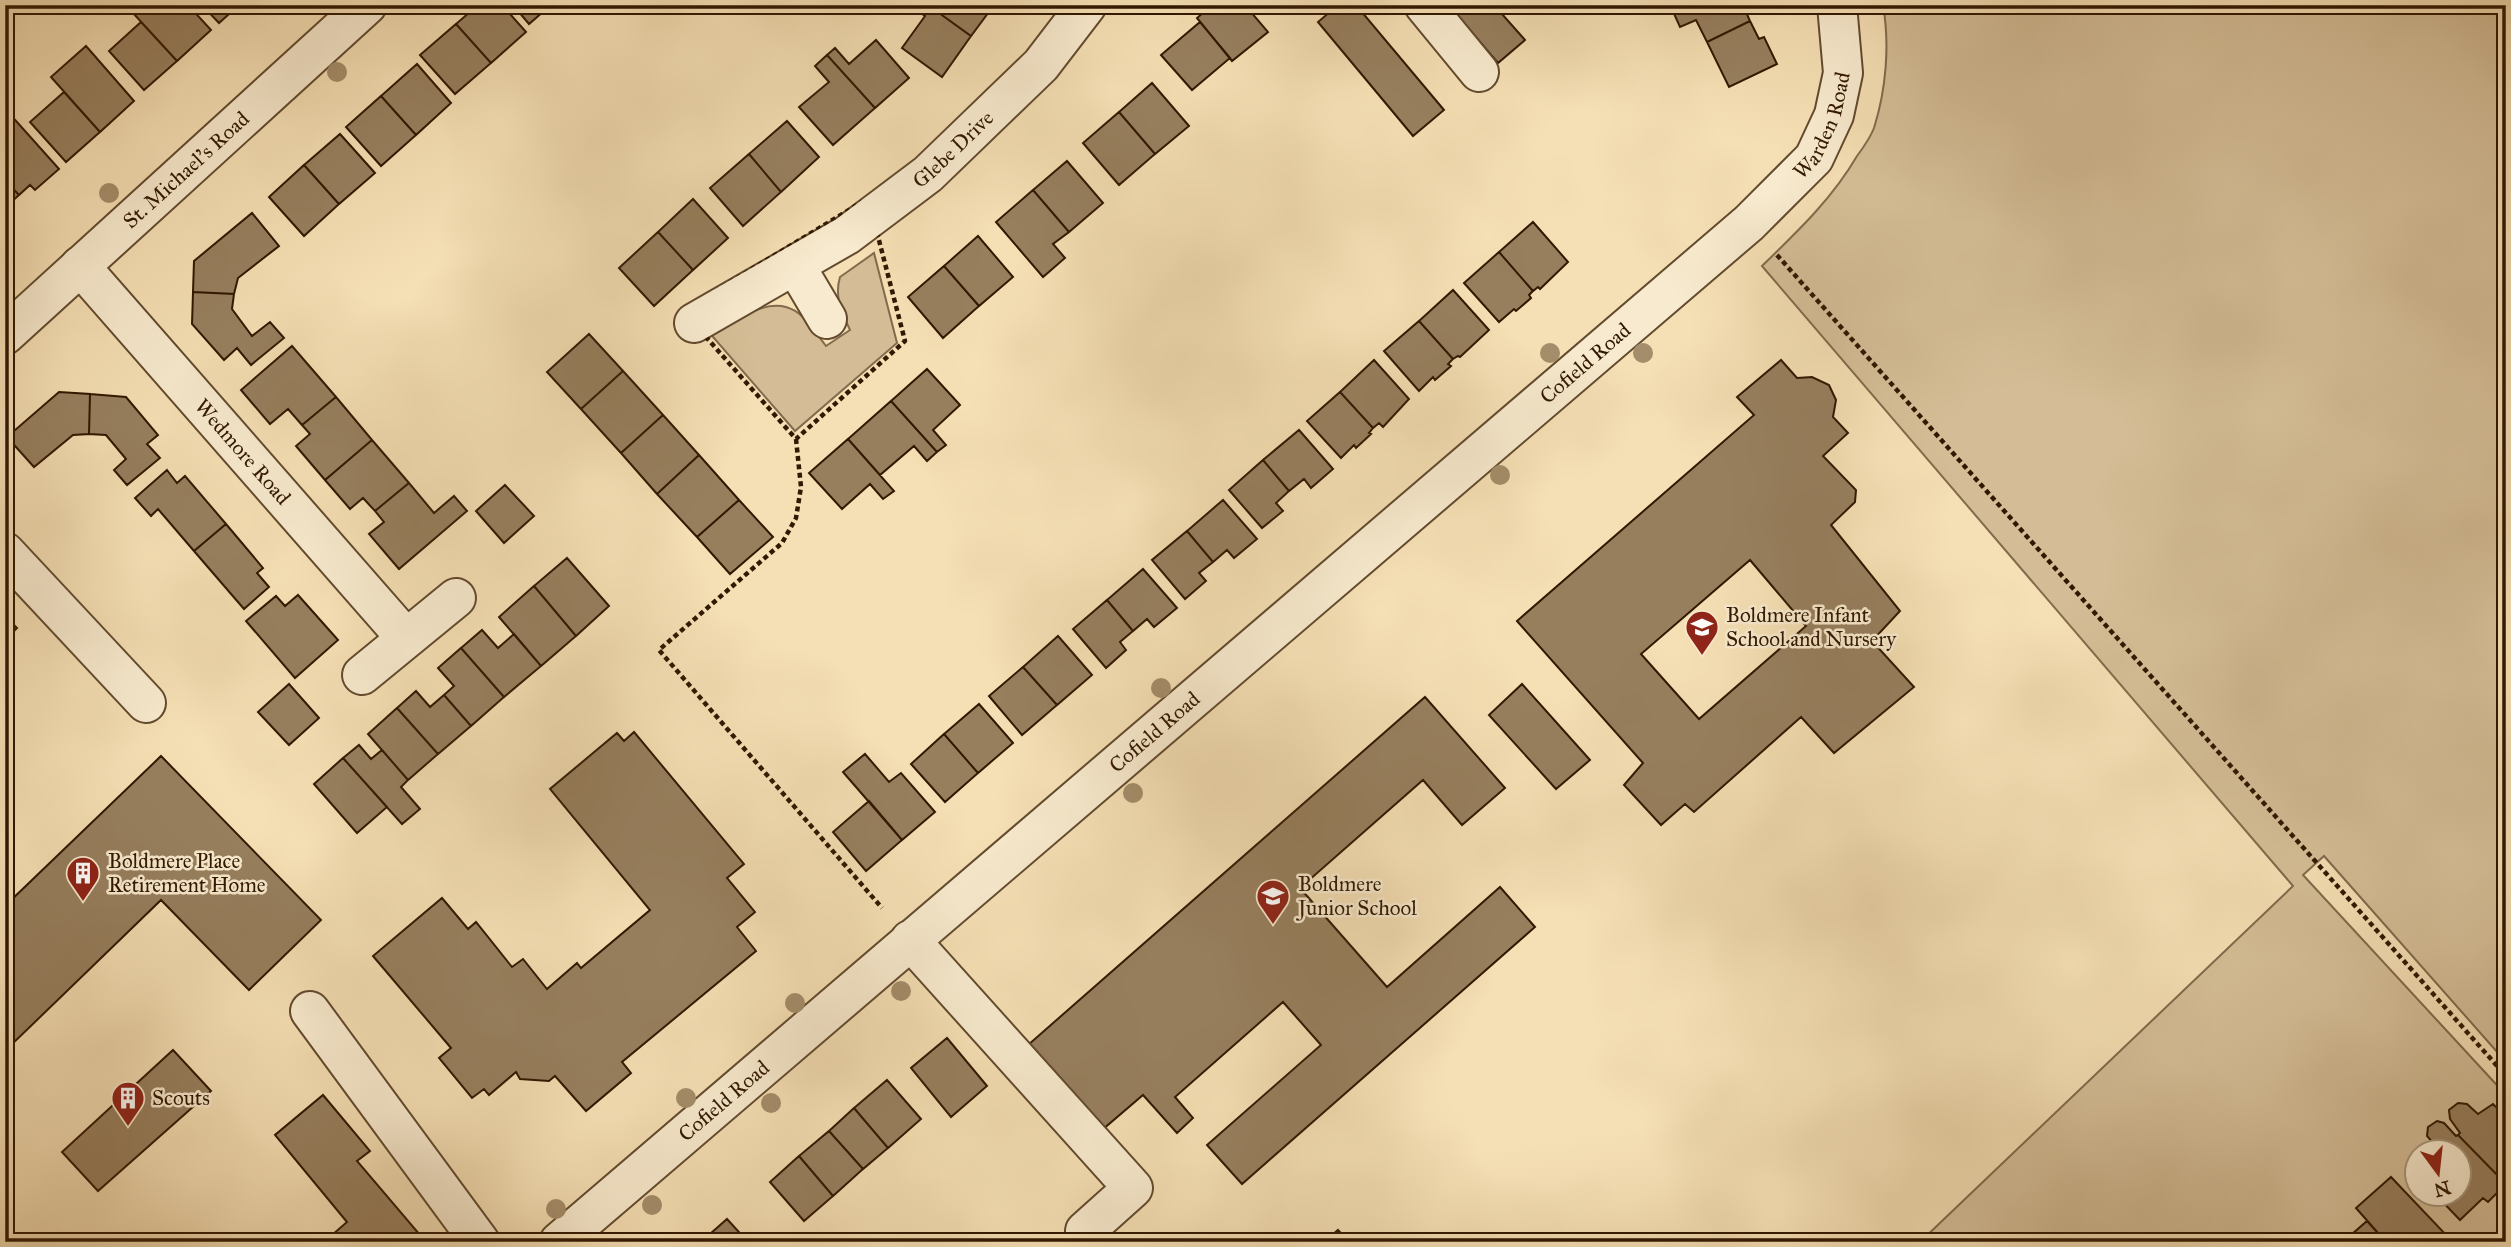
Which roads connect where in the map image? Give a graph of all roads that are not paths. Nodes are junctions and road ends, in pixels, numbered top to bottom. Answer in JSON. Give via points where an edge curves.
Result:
{"nodes":[{"id":1,"x":367,"y":5,"type":"edge"},
{"id":2,"x":1087,"y":5,"type":"edge"},
{"id":3,"x":1424,"y":5,"type":"edge"},
{"id":4,"x":1837,"y":5,"type":"edge"},
{"id":5,"x":1479,"y":72,"type":"dead end"},
{"id":6,"x":1748,"y":223,"type":"joint"},
{"id":7,"x":795,"y":265,"type":"junction"},
{"id":8,"x":80,"y":266,"type":"junction"},
{"id":9,"x":827,"y":319,"type":"dead end"},
{"id":10,"x":694,"y":323,"type":"dead end"},
{"id":11,"x":5,"y":335,"type":"edge"},
{"id":12,"x":5,"y":552,"type":"edge"},
{"id":13,"x":456,"y":598,"type":"dead end"},
{"id":14,"x":405,"y":638,"type":"junction"},
{"id":15,"x":362,"y":676,"type":"dead end"},
{"id":16,"x":146,"y":703,"type":"dead end"},
{"id":17,"x":910,"y":940,"type":"junction"},
{"id":18,"x":310,"y":1011,"type":"dead end"},
{"id":19,"x":480,"y":1242,"type":"edge"},
{"id":20,"x":559,"y":1242,"type":"edge"},
{"id":21,"x":1092,"y":1242,"type":"edge"}],
"edges":[{"from":1,"to":8,"type":"street","name":"St. Michael's Road"},
{"from":2,"to":7,"type":"street","name":"Glebe Drive","via":[[1041,65],[928,174],[847,235]]},
{"from":3,"to":5,"type":"street"},
{"from":4,"to":6,"type":"street","name":"Warden Road","via":[[1843,73],[1833,115],[1814,158]]},
{"from":6,"to":17,"type":"street","name":"Cofield Road"},
{"from":7,"to":9,"type":"street"},
{"from":7,"to":10,"type":"street","name":"Glebe Drive"},
{"from":8,"to":11,"type":"street","name":"St. Michael's Road"},
{"from":8,"to":14,"type":"street","name":"Wedmore Road"},
{"from":12,"to":16,"type":"street"},
{"from":13,"to":14,"type":"street"},
{"from":14,"to":15,"type":"street"},
{"from":17,"to":20,"type":"street","name":"Cofield Road"},
{"from":17,"to":21,"type":"street","via":[[1133,1188],[1085,1231]]},
{"from":18,"to":19,"type":"street"}]}
